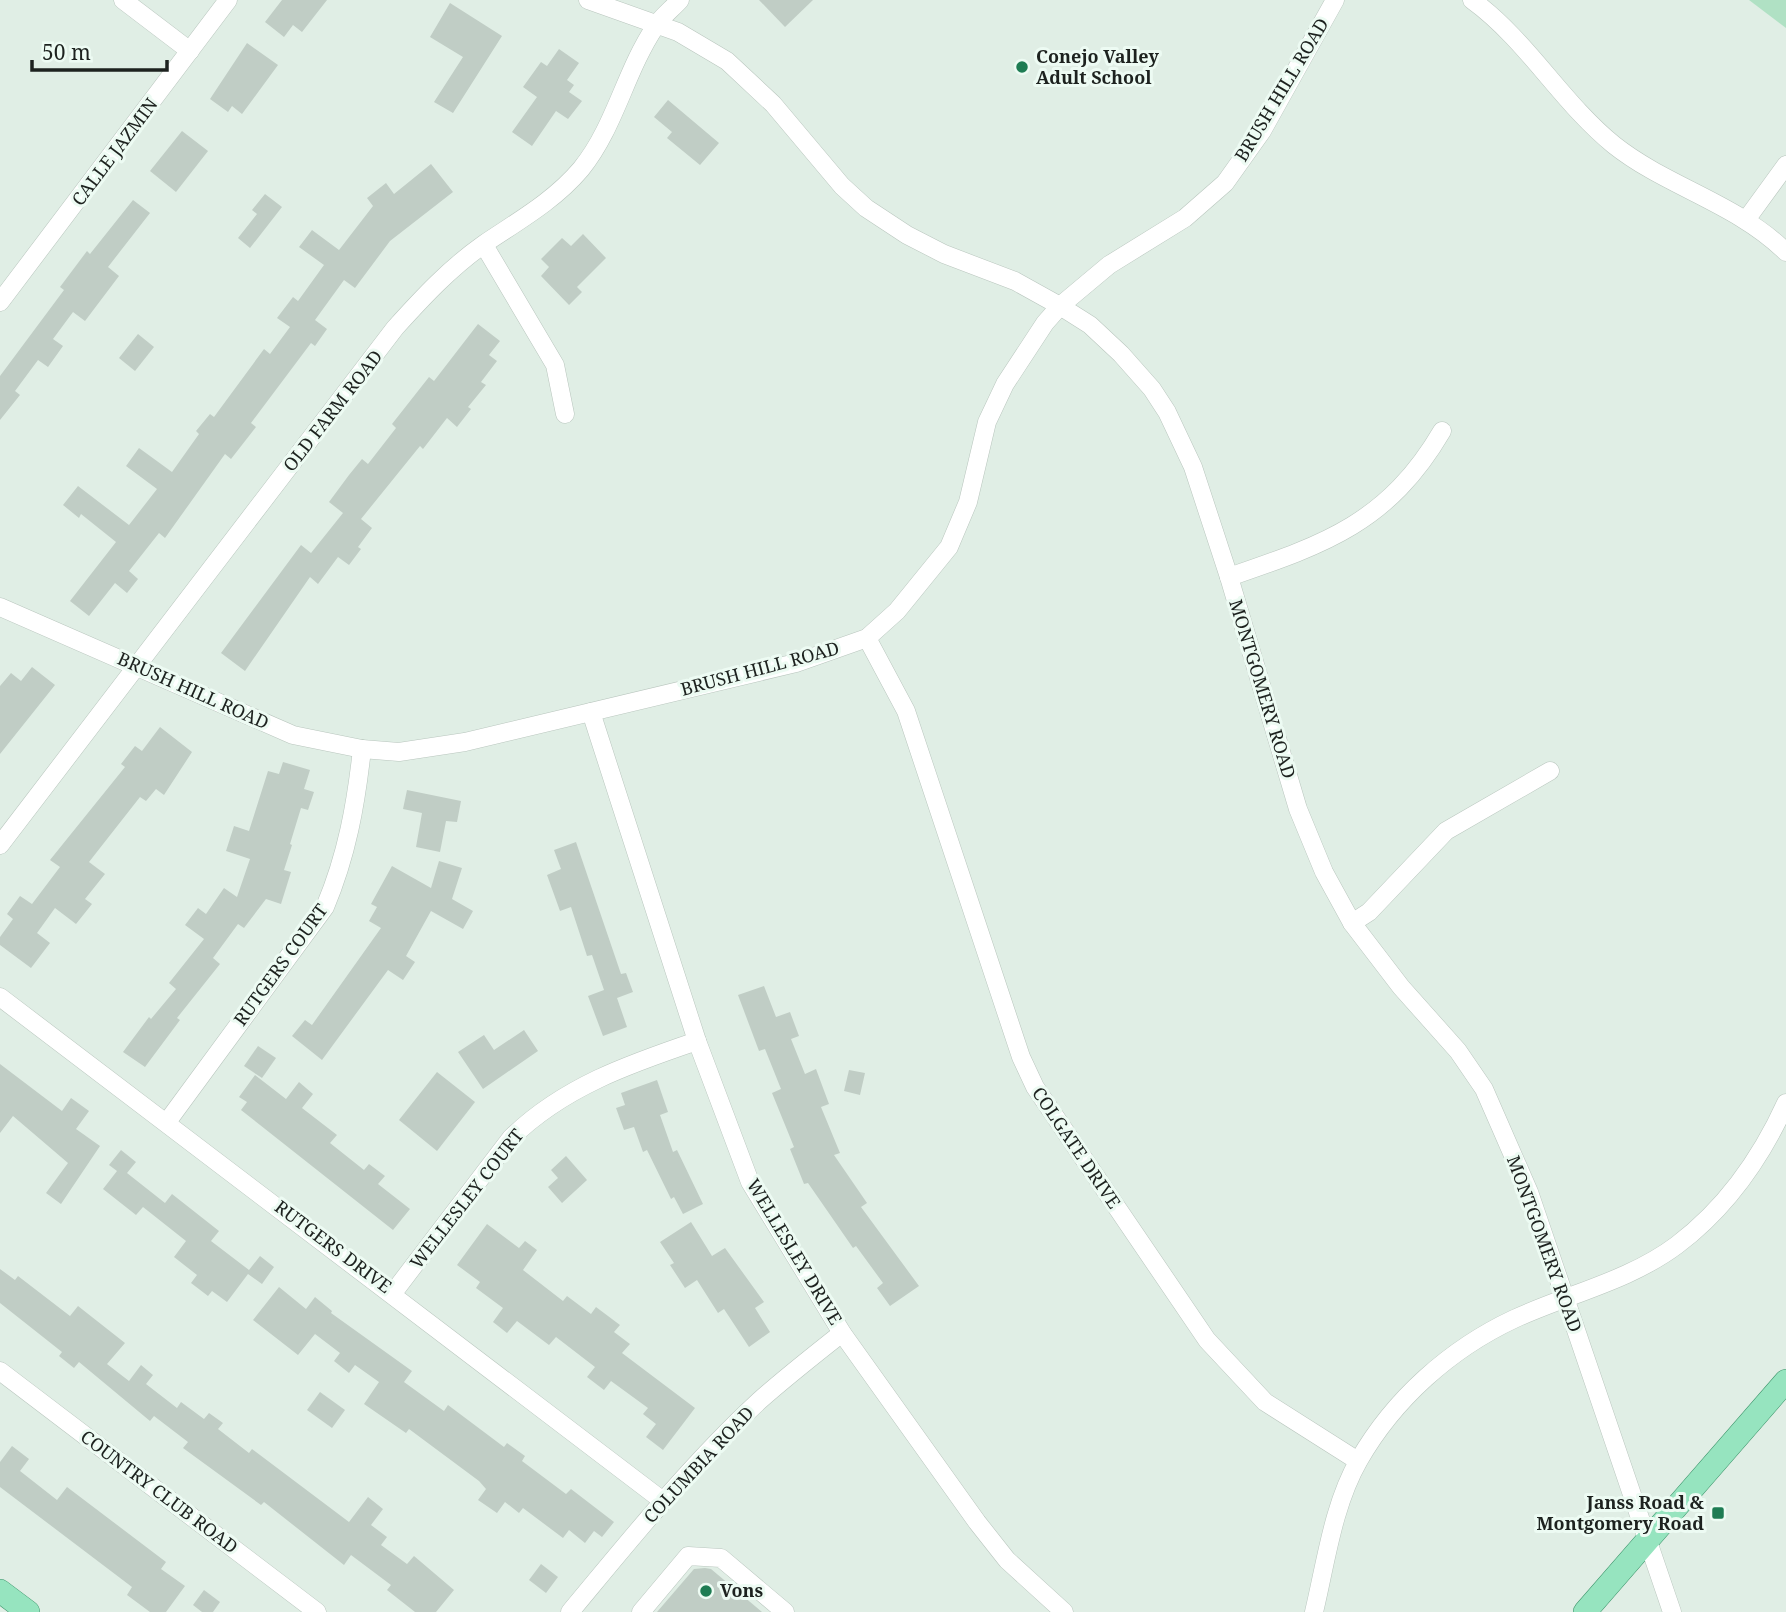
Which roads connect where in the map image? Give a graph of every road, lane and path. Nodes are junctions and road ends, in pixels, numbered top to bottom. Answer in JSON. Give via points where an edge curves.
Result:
{"nodes":[{"id":1,"x":123,"y":0,"type":"edge"},
{"id":2,"x":228,"y":0,"type":"edge"},
{"id":3,"x":587,"y":0,"type":"edge"},
{"id":4,"x":680,"y":0,"type":"edge"},
{"id":5,"x":1335,"y":0,"type":"edge"},
{"id":6,"x":1472,"y":0,"type":"edge"},
{"id":7,"x":656,"y":25,"type":"junction"},
{"id":8,"x":190,"y":51,"type":"junction"},
{"id":9,"x":1786,"y":165,"type":"edge"},
{"id":10,"x":1746,"y":220,"type":"junction"},
{"id":11,"x":484,"y":245,"type":"junction"},
{"id":12,"x":1786,"y":252,"type":"edge"},
{"id":13,"x":0,"y":302,"type":"edge"},
{"id":14,"x":1060,"y":306,"type":"junction"},
{"id":15,"x":565,"y":414,"type":"dead end"},
{"id":16,"x":1442,"y":431,"type":"dead end"},
{"id":17,"x":1229,"y":577,"type":"junction"},
{"id":18,"x":0,"y":607,"type":"edge"},
{"id":19,"x":867,"y":638,"type":"junction"},
{"id":20,"x":136,"y":665,"type":"junction"},
{"id":21,"x":591,"y":712,"type":"junction"},
{"id":22,"x":362,"y":749,"type":"junction"},
{"id":23,"x":1550,"y":771,"type":"dead end"},
{"id":24,"x":0,"y":845,"type":"edge"},
{"id":25,"x":1352,"y":923,"type":"junction"},
{"id":26,"x":0,"y":997,"type":"edge"},
{"id":27,"x":697,"y":1041,"type":"junction"},
{"id":28,"x":1786,"y":1103,"type":"edge"},
{"id":29,"x":167,"y":1122,"type":"junction"},
{"id":30,"x":393,"y":1293,"type":"junction"},
{"id":31,"x":1565,"y":1298,"type":"junction"},
{"id":32,"x":842,"y":1333,"type":"junction"},
{"id":33,"x":0,"y":1371,"type":"edge"},
{"id":34,"x":1786,"y":1381,"type":"edge"},
{"id":35,"x":1359,"y":1461,"type":"junction"},
{"id":36,"x":663,"y":1501,"type":"junction"},
{"id":37,"x":1650,"y":1538,"type":"junction"},
{"id":38,"x":0,"y":1591,"type":"edge"},
{"id":39,"x":28,"y":1612,"type":"edge"},
{"id":40,"x":317,"y":1612,"type":"edge"},
{"id":41,"x":570,"y":1612,"type":"edge"},
{"id":42,"x":640,"y":1612,"type":"edge"},
{"id":43,"x":785,"y":1612,"type":"edge"},
{"id":44,"x":1064,"y":1612,"type":"edge"},
{"id":45,"x":1314,"y":1612,"type":"edge"},
{"id":46,"x":1586,"y":1612,"type":"edge"},
{"id":47,"x":1672,"y":1612,"type":"edge"}],
"edges":[{"from":1,"to":8,"type":"street"},
{"from":2,"to":8,"type":"street","name":"CALLE JAZMIN"},
{"from":3,"to":7,"type":"street","name":"MONTGOMERY ROAD"},
{"from":4,"to":7,"type":"street","name":"OLD FARM ROAD"},
{"from":5,"to":14,"type":"street","name":"BRUSH HILL ROAD","via":[[1262,131],[1224,183],[1185,218],[1108,265]]},
{"from":6,"to":10,"type":"street","via":[[1508,31],[1578,113],[1615,146],[1648,169]]},
{"from":7,"to":11,"type":"street","name":"OLD FARM ROAD","via":[[612,119],[582,168],[565,187]]},
{"from":7,"to":14,"type":"street","name":"MONTGOMERY ROAD","via":[[678,32],[750,79],[866,208],[944,254],[1015,281]]},
{"from":8,"to":13,"type":"street","name":"CALLE JAZMIN"},
{"from":9,"to":10,"type":"street"},
{"from":10,"to":12,"type":"street"},
{"from":11,"to":15,"type":"street","via":[[555,365]]},
{"from":11,"to":20,"type":"street","name":"OLD FARM ROAD","via":[[441,278],[395,328]]},
{"from":14,"to":17,"type":"street","name":"MONTGOMERY ROAD","via":[[1121,354],[1167,412],[1192,467]]},
{"from":14,"to":19,"type":"street","name":"BRUSH HILL ROAD","via":[[1005,384],[987,422],[968,502],[949,547],[897,611]]},
{"from":16,"to":17,"type":"street","via":[[1422,464],[1360,522],[1329,541]]},
{"from":17,"to":25,"type":"street","name":"MONTGOMERY ROAD","via":[[1298,809]]},
{"from":18,"to":20,"type":"street","name":"BRUSH HILL ROAD"},
{"from":19,"to":21,"type":"street","name":"BRUSH HILL ROAD","via":[[825,655]]},
{"from":19,"to":35,"type":"street","name":"COLGATE DRIVE","via":[[906,711],[1021,1057],[1035,1087],[1207,1340],[1236,1375],[1265,1402]]},
{"from":20,"to":22,"type":"street","name":"BRUSH HILL ROAD","via":[[293,735]]},
{"from":20,"to":24,"type":"street","name":"OLD FARM ROAD"},
{"from":21,"to":22,"type":"street","name":"BRUSH HILL ROAD","via":[[427,750]]},
{"from":21,"to":27,"type":"street","name":"WELLESLEY DRIVE"},
{"from":22,"to":29,"type":"street","name":"RUTGERS COURT","via":[[349,837],[325,906]]},
{"from":23,"to":25,"type":"street","via":[[1446,831],[1369,912]]},
{"from":25,"to":31,"type":"street","name":"MONTGOMERY ROAD","via":[[1484,1089],[1529,1192]]},
{"from":26,"to":29,"type":"street","name":"RUTGERS DRIVE"},
{"from":27,"to":30,"type":"street","name":"WELLESLEY COURT","via":[[594,1079],[529,1120]]},
{"from":27,"to":32,"type":"street","name":"WELLESLEY DRIVE","via":[[751,1182]]},
{"from":28,"to":31,"type":"street","via":[[1753,1164],[1702,1224],[1630,1272]]},
{"from":29,"to":30,"type":"street","name":"RUTGERS DRIVE"},
{"from":30,"to":36,"type":"street","name":"RUTGERS DRIVE"},
{"from":31,"to":35,"type":"street","via":[[1513,1319],[1446,1360],[1413,1389]]},
{"from":31,"to":37,"type":"street","name":"MONTGOMERY ROAD"},
{"from":32,"to":36,"type":"street","name":"COLUMBIA ROAD","via":[[759,1401]]},
{"from":32,"to":44,"type":"street","name":"WELLESLEY DRIVE","via":[[1007,1560]]},
{"from":33,"to":40,"type":"street","name":"COUNTRY CLUB ROAD"},
{"from":34,"to":37,"type":"main road"},
{"from":35,"to":45,"type":"street","via":[[1338,1509]]},
{"from":36,"to":41,"type":"street","name":"COLUMBIA ROAD"},
{"from":37,"to":46,"type":"main road"},
{"from":37,"to":47,"type":"street","name":"MONTGOMERY ROAD"},
{"from":38,"to":39,"type":"main road"},
{"from":42,"to":43,"type":"street","via":[[688,1556],[721,1558]]}]}
